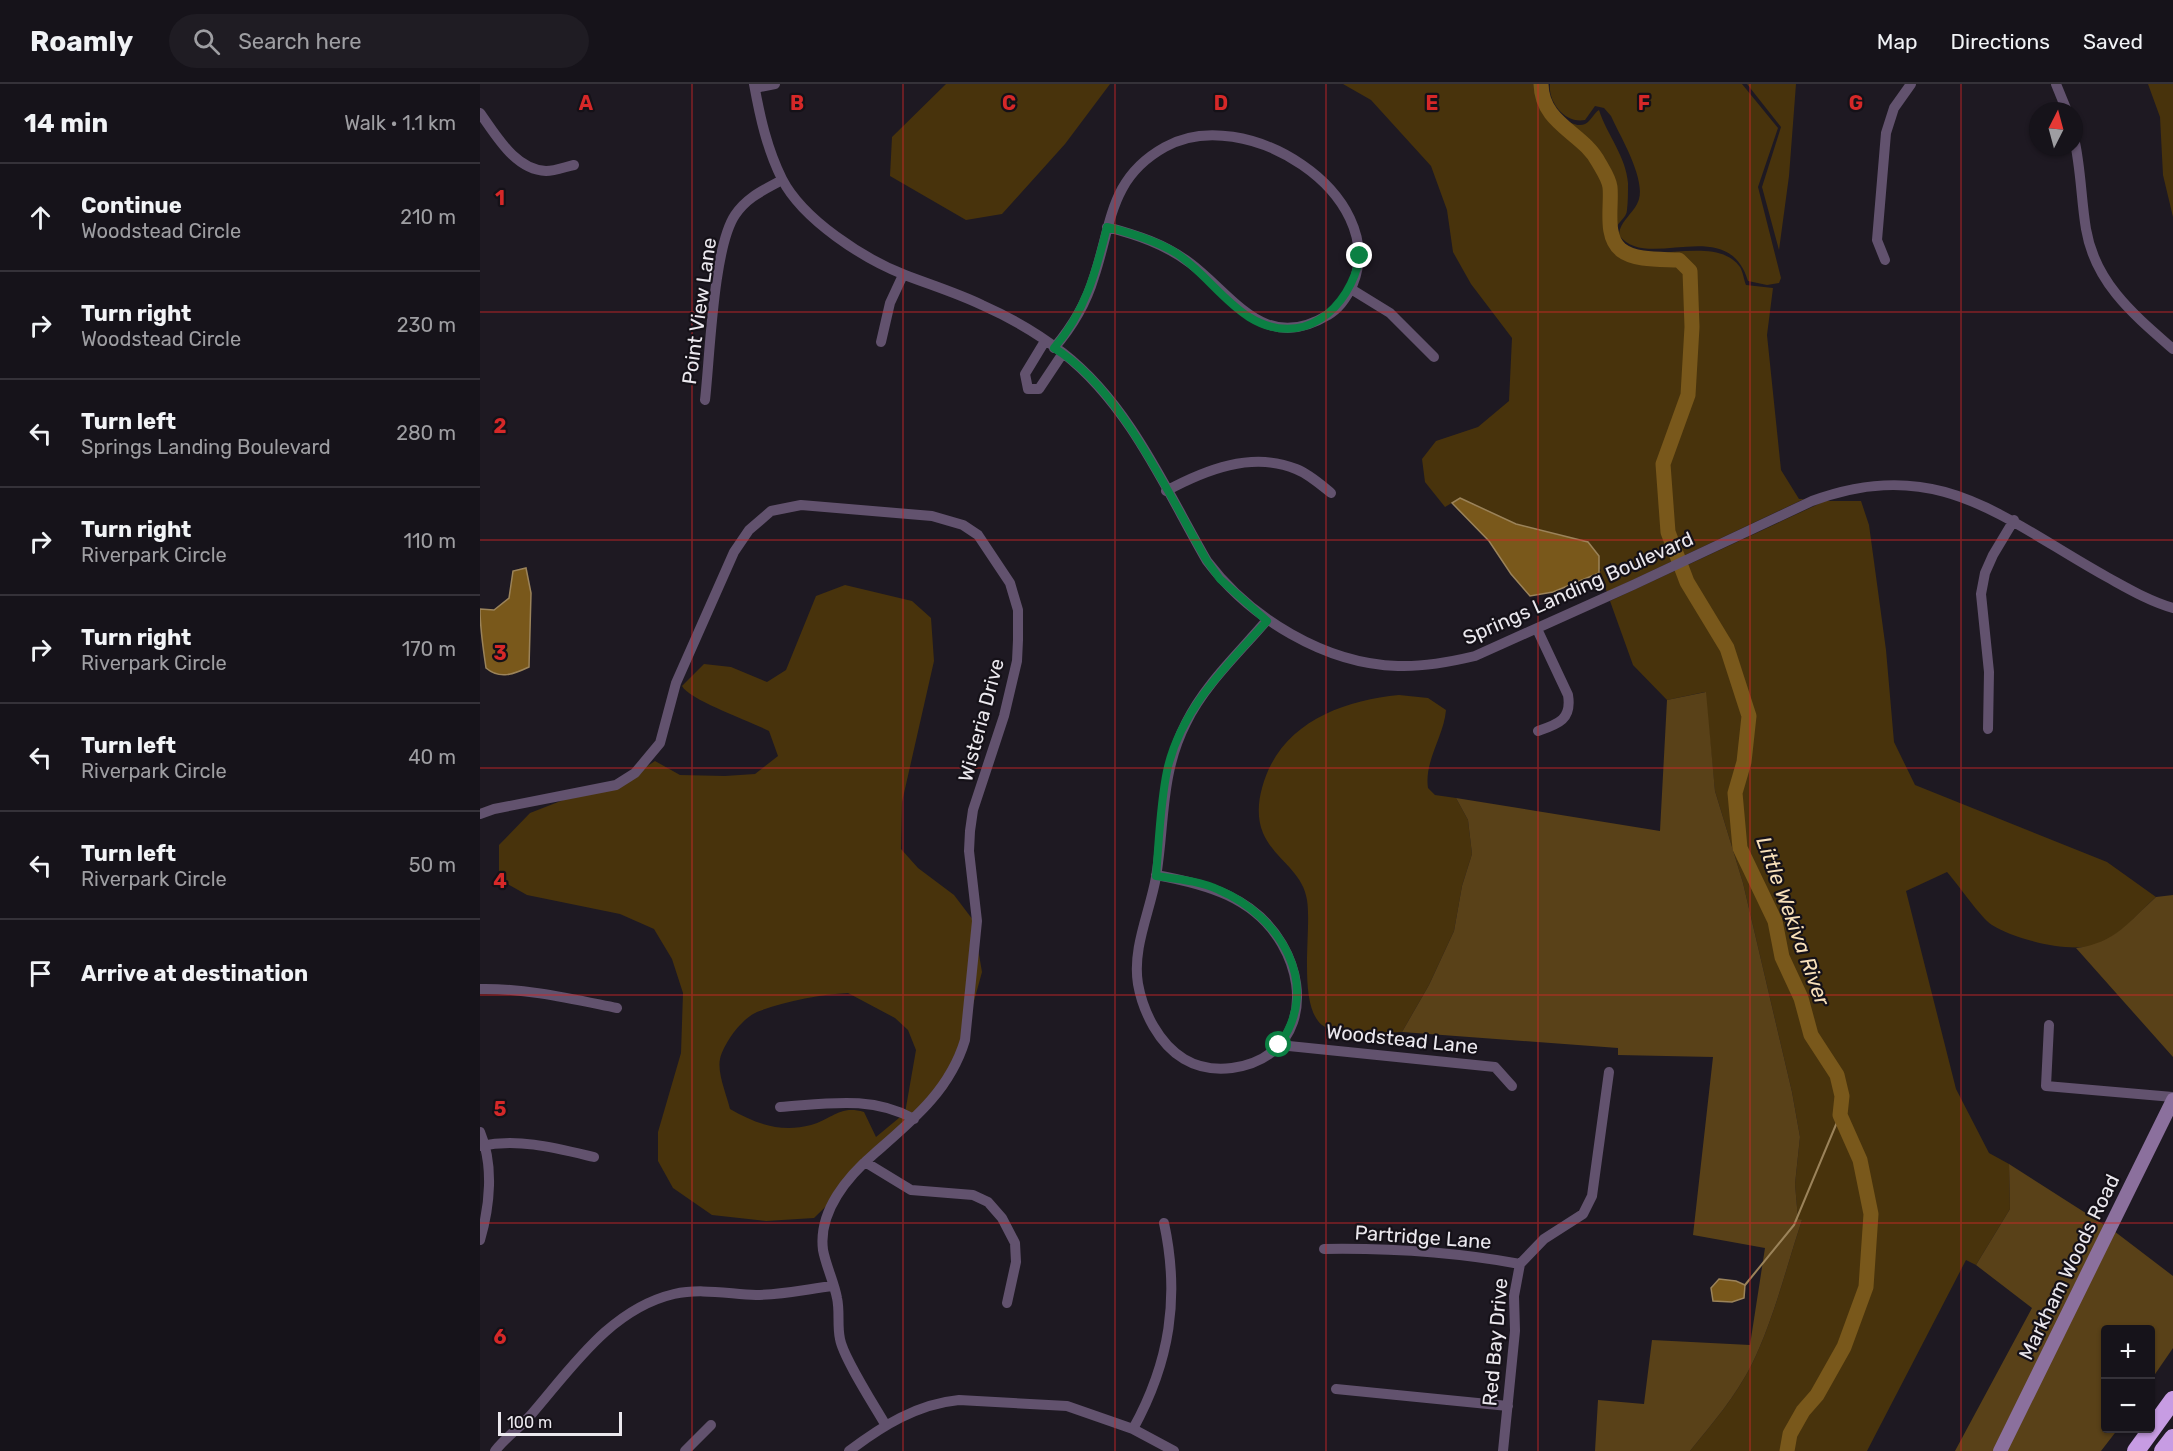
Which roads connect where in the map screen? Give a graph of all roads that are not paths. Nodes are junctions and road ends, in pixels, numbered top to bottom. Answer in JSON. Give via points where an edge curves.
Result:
{"nodes":[{"id":1,"x":775,"y":84,"type":"edge"},
{"id":2,"x":1911,"y":84,"type":"edge"},
{"id":3,"x":2056,"y":84,"type":"edge"},
{"id":4,"x":754,"y":86,"type":"edge"},
{"id":5,"x":2063,"y":102,"type":"edge"},
{"id":6,"x":480,"y":113,"type":"edge"},
{"id":7,"x":2076,"y":156,"type":"edge"},
{"id":8,"x":574,"y":165,"type":"dead end"},
{"id":9,"x":782,"y":180,"type":"junction"},
{"id":10,"x":1107,"y":227,"type":"junction"},
{"id":11,"x":1885,"y":260,"type":"dead end"},
{"id":12,"x":903,"y":275,"type":"junction"},
{"id":13,"x":1351,"y":289,"type":"junction"},
{"id":14,"x":881,"y":342,"type":"dead end"},
{"id":15,"x":1054,"y":347,"type":"junction"},
{"id":16,"x":2173,"y":349,"type":"edge"},
{"id":17,"x":1434,"y":357,"type":"dead end"},
{"id":18,"x":705,"y":400,"type":"dead end"},
{"id":19,"x":1166,"y":491,"type":"junction"},
{"id":20,"x":1331,"y":493,"type":"dead end"},
{"id":21,"x":2014,"y":520,"type":"junction"},
{"id":22,"x":2173,"y":608,"type":"edge"},
{"id":23,"x":1267,"y":621,"type":"junction"},
{"id":24,"x":1537,"y":629,"type":"junction"},
{"id":25,"x":1988,"y":729,"type":"dead end"},
{"id":26,"x":1538,"y":731,"type":"dead end"},
{"id":27,"x":480,"y":814,"type":"edge"},
{"id":28,"x":1156,"y":876,"type":"junction"},
{"id":29,"x":480,"y":989,"type":"edge"},
{"id":30,"x":617,"y":1008,"type":"dead end"},
{"id":31,"x":2049,"y":1025,"type":"dead end"},
{"id":32,"x":1279,"y":1045,"type":"junction"},
{"id":33,"x":1609,"y":1072,"type":"dead end"},
{"id":34,"x":1512,"y":1086,"type":"dead end"},
{"id":35,"x":2173,"y":1098,"type":"edge"},
{"id":36,"x":780,"y":1107,"type":"dead end"},
{"id":37,"x":914,"y":1119,"type":"junction"},
{"id":38,"x":480,"y":1132,"type":"edge"},
{"id":39,"x":483,"y":1146,"type":"edge"},
{"id":40,"x":594,"y":1157,"type":"dead end"},
{"id":41,"x":865,"y":1162,"type":"junction"},
{"id":42,"x":1164,"y":1223,"type":"dead end"},
{"id":43,"x":480,"y":1240,"type":"edge"},
{"id":44,"x":1324,"y":1250,"type":"dead end"},
{"id":45,"x":1520,"y":1264,"type":"junction"},
{"id":46,"x":833,"y":1286,"type":"junction"},
{"id":47,"x":1007,"y":1303,"type":"dead end"},
{"id":48,"x":1336,"y":1389,"type":"dead end"},
{"id":49,"x":2173,"y":1400,"type":"edge"},
{"id":50,"x":1508,"y":1406,"type":"junction"},
{"id":51,"x":885,"y":1424,"type":"junction"},
{"id":52,"x":711,"y":1425,"type":"dead end"},
{"id":53,"x":1133,"y":1429,"type":"junction"},
{"id":54,"x":2173,"y":1438,"type":"edge"},
{"id":55,"x":495,"y":1451,"type":"edge"},
{"id":56,"x":685,"y":1451,"type":"edge"},
{"id":57,"x":849,"y":1451,"type":"edge"},
{"id":58,"x":1174,"y":1451,"type":"edge"},
{"id":59,"x":1503,"y":1451,"type":"edge"},
{"id":60,"x":2000,"y":1451,"type":"edge"},
{"id":61,"x":2136,"y":1451,"type":"edge"},
{"id":62,"x":2163,"y":1451,"type":"edge"}],
"edges":[{"from":1,"to":4,"type":"street","name":"Springs Landing Boulevard"},
{"from":2,"to":11,"type":"street","via":[[1894,108],[1886,133],[1877,240]]},
{"from":3,"to":5,"type":"street"},
{"from":4,"to":9,"type":"street","name":"Springs Landing Boulevard","via":[[762,129]]},
{"from":6,"to":8,"type":"street","via":[[514,157],[530,168],[547,171]]},
{"from":7,"to":16,"type":"street","via":[[2086,231],[2094,259],[2124,306]]},
{"from":9,"to":12,"type":"street","name":"Springs Landing Boulevard","via":[[801,207],[818,222]]},
{"from":9,"to":18,"type":"street","name":"Point View Lane","via":[[756,193],[734,216],[726,234]]},
{"from":10,"to":13,"type":"street","via":[[1173,251],[1248,317],[1266,325],[1299,327],[1312,323],[1330,314]]},
{"from":10,"to":13,"type":"street","via":[[1122,189],[1152,155],[1168,145],[1207,134],[1244,137],[1295,159],[1345,211],[1358,240],[1360,256]]},
{"from":10,"to":15,"type":"street","via":[[1086,298],[1068,332]]},
{"from":12,"to":14,"type":"street","via":[[890,303]]},
{"from":12,"to":15,"type":"street","name":"Springs Landing Boulevard","via":[[984,306]]},
{"from":13,"to":17,"type":"street","via":[[1390,314]]},
{"from":15,"to":19,"type":"street","name":"Springs Landing Boulevard","via":[[1118,409]]},
{"from":19,"to":20,"type":"street","via":[[1217,467],[1258,462],[1296,469]]},
{"from":19,"to":23,"type":"street","name":"Springs Landing Boulevard","via":[[1220,579]]},
{"from":21,"to":22,"type":"street","name":"Springs Landing Boulevard","via":[[2129,589]]},
{"from":21,"to":24,"type":"street","name":"Springs Landing Boulevard","via":[[1985,505],[1935,489],[1865,486],[1838,491]]},
{"from":21,"to":25,"type":"street","via":[[1993,555],[1981,594],[1989,678]]},
{"from":23,"to":24,"type":"street","name":"Springs Landing Boulevard","via":[[1355,660],[1400,666],[1475,656]]},
{"from":23,"to":28,"type":"street","via":[[1196,703],[1173,750],[1167,771]]},
{"from":24,"to":26,"type":"street","via":[[1570,706],[1560,723]]},
{"from":27,"to":37,"type":"street","name":"Wisteria Drive","via":[[616,785],[635,773],[660,743],[680,675],[737,547],[771,511],[801,505],[932,516],[963,525],[978,535],[1010,583],[1018,610],[1017,660],[970,831],[977,921],[965,1040],[948,1080]]},
{"from":28,"to":32,"type":"street","via":[[1217,889],[1237,899],[1281,941],[1297,977],[1299,993],[1293,1023]]},
{"from":28,"to":32,"type":"street","via":[[1136,967],[1142,1002],[1157,1032],[1183,1058],[1209,1068],[1244,1066],[1263,1059]]},
{"from":29,"to":30,"type":"street","via":[[535,993]]},
{"from":31,"to":35,"type":"street","via":[[2046,1086]]},
{"from":32,"to":34,"type":"street","name":"Woodstead Lane","via":[[1495,1067]]},
{"from":33,"to":45,"type":"street","name":"Red Bay Drive","via":[[1592,1196],[1583,1214],[1545,1239]]},
{"from":35,"to":60,"type":"main road","name":"Markham Woods Road"},
{"from":36,"to":37,"type":"street","via":[[874,1103]]},
{"from":37,"to":41,"type":"street","name":"Wisteria Drive"},
{"from":38,"to":39,"type":"street"},
{"from":39,"to":40,"type":"street","via":[[516,1142]]},
{"from":39,"to":43,"type":"street","via":[[489,1179]]},
{"from":41,"to":46,"type":"street","name":"Wisteria Drive","via":[[834,1201],[822,1233]]},
{"from":41,"to":47,"type":"street","via":[[911,1190],[973,1195],[988,1202],[1015,1243],[1016,1262]]},
{"from":42,"to":53,"type":"street","via":[[1173,1279],[1167,1340],[1149,1396]]},
{"from":44,"to":45,"type":"street","name":"Partridge Lane","via":[[1438,1251]]},
{"from":45,"to":50,"type":"street","name":"Red Bay Drive","via":[[1514,1296]]},
{"from":46,"to":51,"type":"street","name":"Wisteria Drive","via":[[840,1341]]},
{"from":46,"to":55,"type":"street","via":[[757,1295],[698,1291],[674,1294],[634,1310],[602,1335]]},
{"from":48,"to":50,"type":"street"},
{"from":49,"to":61,"type":"highway"},
{"from":50,"to":59,"type":"street","name":"Red Bay Drive"},
{"from":51,"to":53,"type":"street","via":[[942,1402],[959,1400],[1067,1406]]},
{"from":51,"to":57,"type":"street"},
{"from":52,"to":56,"type":"street"},
{"from":53,"to":58,"type":"street"},
{"from":54,"to":62,"type":"highway"}]}
